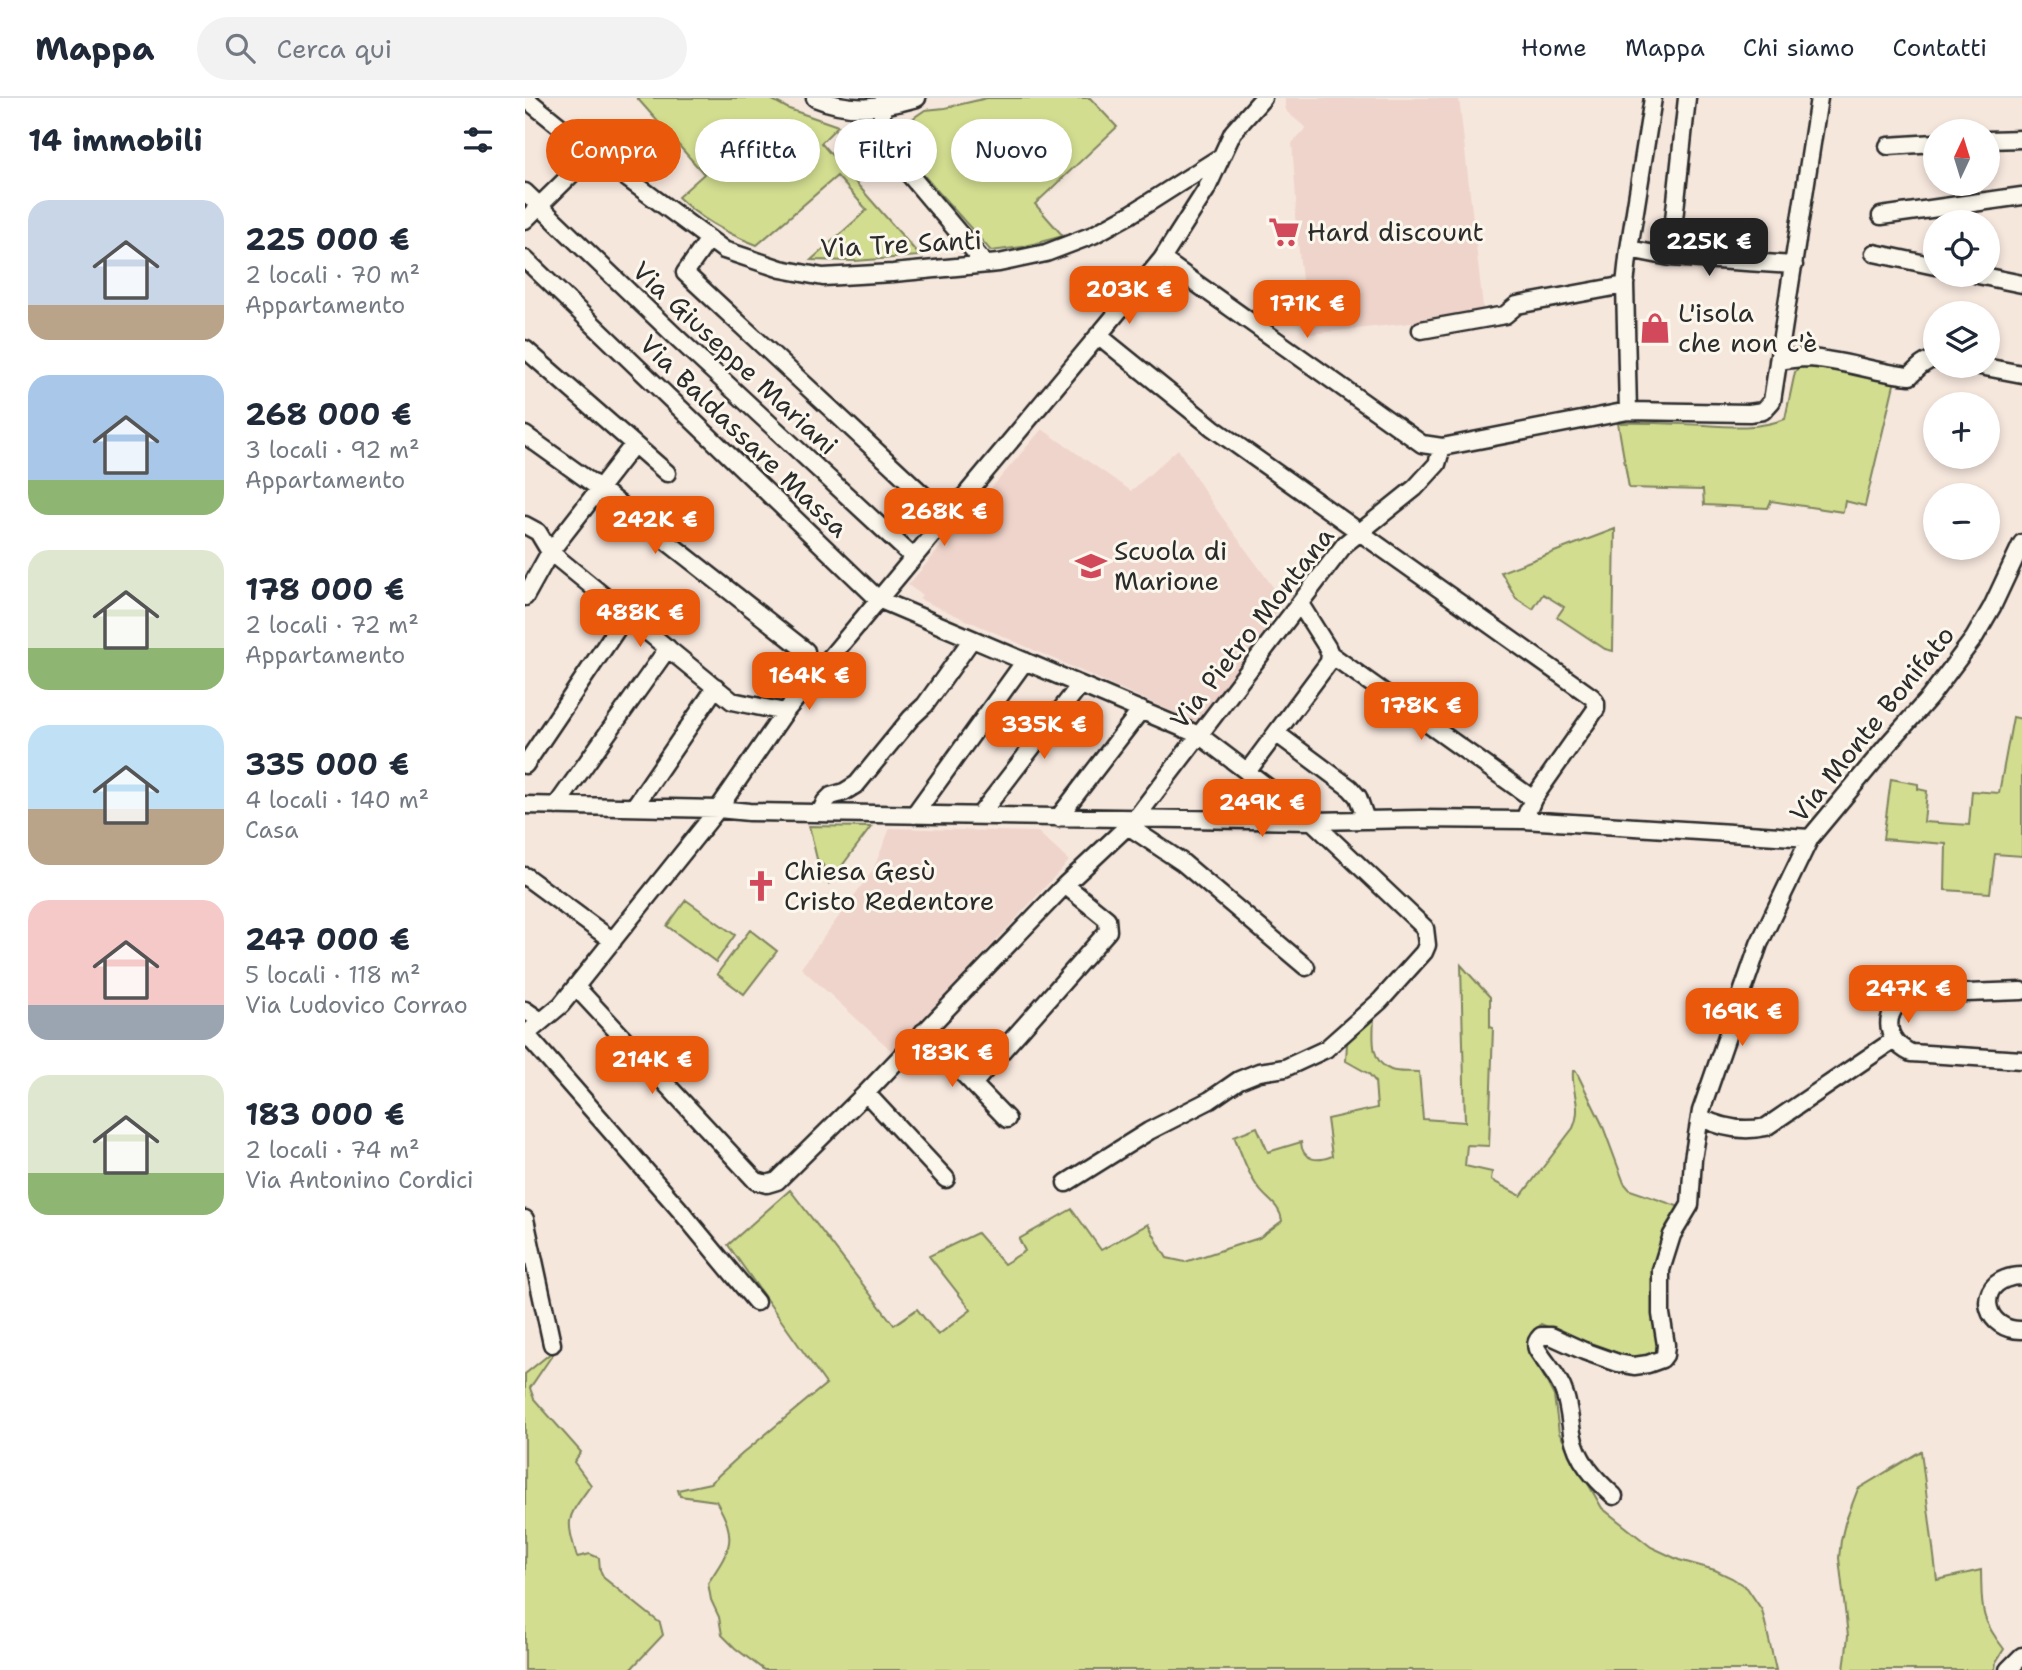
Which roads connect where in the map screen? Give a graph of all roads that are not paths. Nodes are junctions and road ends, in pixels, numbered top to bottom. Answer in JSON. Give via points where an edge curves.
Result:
{"nodes":[{"id":1,"x":525,"y":98,"type":"edge"},
{"id":2,"x":815,"y":98,"type":"edge"},
{"id":3,"x":917,"y":98,"type":"edge"},
{"id":4,"x":1263,"y":98,"type":"edge"},
{"id":5,"x":1653,"y":98,"type":"edge"},
{"id":6,"x":1687,"y":98,"type":"edge"},
{"id":7,"x":1819,"y":98,"type":"edge"},
{"id":8,"x":883,"y":102,"type":"edge"},
{"id":9,"x":551,"y":119,"type":"edge"},
{"id":10,"x":2022,"y":139,"type":"edge"},
{"id":11,"x":2000,"y":140,"type":"edge"},
{"id":12,"x":1923,"y":144,"type":"edge"},
{"id":13,"x":1888,"y":146,"type":"dead end"},
{"id":14,"x":1224,"y":155,"type":"junction"},
{"id":15,"x":563,"y":182,"type":"edge"},
{"id":16,"x":632,"y":182,"type":"edge"},
{"id":17,"x":525,"y":192,"type":"edge"},
{"id":18,"x":2022,"y":195,"type":"edge"},
{"id":19,"x":539,"y":206,"type":"junction"},
{"id":20,"x":1881,"y":216,"type":"dead end"},
{"id":21,"x":525,"y":220,"type":"edge"},
{"id":22,"x":709,"y":239,"type":"junction"},
{"id":23,"x":1629,"y":249,"type":"junction"},
{"id":24,"x":1874,"y":253,"type":"dead end"},
{"id":25,"x":1669,"y":257,"type":"junction"},
{"id":26,"x":525,"y":259,"type":"edge"},
{"id":27,"x":1162,"y":259,"type":"junction"},
{"id":28,"x":1923,"y":263,"type":"edge"},
{"id":29,"x":985,"y":264,"type":"junction"},
{"id":30,"x":1794,"y":265,"type":"junction"},
{"id":31,"x":2000,"y":280,"type":"edge"},
{"id":32,"x":2022,"y":284,"type":"edge"},
{"id":33,"x":1625,"y":285,"type":"junction"},
{"id":34,"x":1421,"y":330,"type":"dead end"},
{"id":35,"x":1098,"y":335,"type":"junction"},
{"id":36,"x":525,"y":349,"type":"edge"},
{"id":37,"x":1778,"y":361,"type":"junction"},
{"id":38,"x":1923,"y":364,"type":"edge"},
{"id":39,"x":2000,"y":369,"type":"edge"},
{"id":40,"x":2022,"y":373,"type":"edge"},
{"id":41,"x":1628,"y":411,"type":"junction"},
{"id":42,"x":525,"y":435,"type":"edge"},
{"id":43,"x":633,"y":444,"type":"junction"},
{"id":44,"x":1442,"y":447,"type":"junction"},
{"id":45,"x":667,"y":473,"type":"dead end"},
{"id":46,"x":599,"y":488,"type":"junction"},
{"id":47,"x":947,"y":517,"type":"junction"},
{"id":48,"x":525,"y":525,"type":"edge"},
{"id":49,"x":1361,"y":531,"type":"junction"},
{"id":50,"x":2022,"y":543,"type":"edge"},
{"id":51,"x":550,"y":552,"type":"junction"},
{"id":52,"x":913,"y":557,"type":"junction"},
{"id":53,"x":525,"y":597,"type":"edge"},
{"id":54,"x":878,"y":598,"type":"junction"},
{"id":55,"x":1300,"y":604,"type":"junction"},
{"id":56,"x":627,"y":614,"type":"junction"},
{"id":57,"x":972,"y":639,"type":"junction"},
{"id":58,"x":668,"y":648,"type":"junction"},
{"id":59,"x":806,"y":651,"type":"dead end"},
{"id":60,"x":1330,"y":654,"type":"junction"},
{"id":61,"x":1025,"y":661,"type":"junction"},
{"id":62,"x":1080,"y":685,"type":"junction"},
{"id":63,"x":716,"y":687,"type":"junction"},
{"id":64,"x":1141,"y":710,"type":"junction"},
{"id":65,"x":785,"y":712,"type":"junction"},
{"id":66,"x":1276,"y":733,"type":"junction"},
{"id":67,"x":1199,"y":735,"type":"junction"},
{"id":68,"x":525,"y":765,"type":"edge"},
{"id":69,"x":1247,"y":772,"type":"junction"},
{"id":70,"x":1534,"y":799,"type":"junction"},
{"id":71,"x":525,"y":805,"type":"edge"},
{"id":72,"x":556,"y":806,"type":"junction"},
{"id":73,"x":634,"y":807,"type":"junction"},
{"id":74,"x":718,"y":809,"type":"junction"},
{"id":75,"x":820,"y":813,"type":"junction"},
{"id":76,"x":914,"y":815,"type":"junction"},
{"id":77,"x":979,"y":816,"type":"junction"},
{"id":78,"x":1058,"y":818,"type":"junction"},
{"id":79,"x":1366,"y":820,"type":"junction"},
{"id":80,"x":1524,"y":820,"type":"junction"},
{"id":81,"x":1312,"y":821,"type":"junction"},
{"id":82,"x":1131,"y":822,"type":"junction"},
{"id":83,"x":1810,"y":838,"type":"junction"},
{"id":84,"x":525,"y":876,"type":"edge"},
{"id":85,"x":1065,"y":885,"type":"junction"},
{"id":86,"x":613,"y":941,"type":"junction"},
{"id":87,"x":1306,"y":967,"type":"dead end"},
{"id":88,"x":576,"y":987,"type":"junction"},
{"id":89,"x":2022,"y":991,"type":"edge"},
{"id":90,"x":525,"y":1010,"type":"edge"},
{"id":91,"x":541,"y":1021,"type":"junction"},
{"id":92,"x":923,"y":1032,"type":"junction"},
{"id":93,"x":525,"y":1035,"type":"edge"},
{"id":94,"x":1894,"y":1040,"type":"junction"},
{"id":95,"x":2022,"y":1060,"type":"edge"},
{"id":96,"x":973,"y":1084,"type":"junction"},
{"id":97,"x":866,"y":1093,"type":"junction"},
{"id":98,"x":1700,"y":1117,"type":"junction"},
{"id":99,"x":1007,"y":1119,"type":"dead end"},
{"id":100,"x":946,"y":1179,"type":"dead end"},
{"id":101,"x":1066,"y":1183,"type":"dead end"},
{"id":102,"x":525,"y":1219,"type":"edge"},
{"id":103,"x":2022,"y":1276,"type":"edge"},
{"id":104,"x":756,"y":1302,"type":"dead end"},
{"id":105,"x":2022,"y":1330,"type":"edge"},
{"id":106,"x":552,"y":1344,"type":"dead end"},
{"id":107,"x":1614,"y":1496,"type":"dead end"},
{"id":108,"x":2022,"y":1656,"type":"edge"},
{"id":109,"x":2008,"y":1670,"type":"edge"}],
"edges":[{"from":1,"to":9,"type":"street","name":"Via Tre Santi"},
{"from":2,"to":8,"type":"street","via":[[851,108]]},
{"from":3,"to":8,"type":"street"},
{"from":4,"to":14,"type":"street","via":[[1233,132]]},
{"from":5,"to":23,"type":"street"},
{"from":6,"to":25,"type":"street"},
{"from":7,"to":30,"type":"street"},
{"from":8,"to":29,"type":"street","via":[[882,142]]},
{"from":10,"to":11,"type":"street"},
{"from":12,"to":13,"type":"street"},
{"from":14,"to":27,"type":"street"},
{"from":14,"to":29,"type":"street","name":"Via Tre Santi","via":[[1093,235],[1046,253]]},
{"from":15,"to":19,"type":"street"},
{"from":16,"to":22,"type":"street","name":"Via Tre Santi"},
{"from":17,"to":19,"type":"street","name":"Via Giuseppe Mariani"},
{"from":18,"to":20,"type":"street"},
{"from":19,"to":21,"type":"street"},
{"from":19,"to":52,"type":"street","name":"Via Giuseppe Mariani"},
{"from":22,"to":29,"type":"street","name":"Via Tre Santi","via":[[724,250],[781,269],[823,277]]},
{"from":22,"to":47,"type":"street","via":[[685,274]]},
{"from":23,"to":25,"type":"street"},
{"from":23,"to":33,"type":"street"},
{"from":24,"to":28,"type":"street"},
{"from":25,"to":30,"type":"street"},
{"from":26,"to":54,"type":"street","name":"Via Baldassare Massa"},
{"from":27,"to":35,"type":"street"},
{"from":27,"to":44,"type":"street","via":[[1422,444]]},
{"from":30,"to":37,"type":"street"},
{"from":31,"to":32,"type":"street"},
{"from":33,"to":34,"type":"street","via":[[1517,305],[1505,315]]},
{"from":33,"to":41,"type":"street"},
{"from":35,"to":47,"type":"street"},
{"from":35,"to":49,"type":"street","via":[[1213,428]]},
{"from":36,"to":43,"type":"street"},
{"from":37,"to":38,"type":"street","via":[[1832,360],[1910,376]]},
{"from":37,"to":41,"type":"street","via":[[1772,401],[1763,411]]},
{"from":39,"to":40,"type":"street"},
{"from":41,"to":44,"type":"street"},
{"from":42,"to":46,"type":"street"},
{"from":43,"to":45,"type":"street"},
{"from":43,"to":46,"type":"street"},
{"from":44,"to":49,"type":"street","name":"Via Pietro Montana","via":[[1437,464],[1415,488]]},
{"from":46,"to":51,"type":"street"},
{"from":46,"to":59,"type":"street"},
{"from":47,"to":52,"type":"street"},
{"from":48,"to":51,"type":"street","via":[[538,532]]},
{"from":49,"to":55,"type":"street","name":"Via Pietro Montana","via":[[1345,544]]},
{"from":49,"to":70,"type":"street","via":[[1596,703]]},
{"from":50,"to":83,"type":"street","name":"Via Monte Bonifato","via":[[1974,638]]},
{"from":51,"to":53,"type":"street"},
{"from":51,"to":56,"type":"street"},
{"from":52,"to":54,"type":"street"},
{"from":54,"to":57,"type":"street","name":"Via Baldassare Massa"},
{"from":54,"to":65,"type":"street"},
{"from":55,"to":60,"type":"street"},
{"from":55,"to":67,"type":"street","name":"Via Pietro Montana"},
{"from":56,"to":58,"type":"street"},
{"from":56,"to":68,"type":"street"},
{"from":57,"to":61,"type":"street","name":"Via Baldassare Massa"},
{"from":57,"to":75,"type":"street","via":[[925,705],[857,784],[831,796]]},
{"from":58,"to":63,"type":"street"},
{"from":58,"to":72,"type":"street"},
{"from":60,"to":66,"type":"street","via":[[1329,662]]},
{"from":60,"to":70,"type":"street"},
{"from":61,"to":62,"type":"street","name":"Via Baldassare Massa"},
{"from":61,"to":76,"type":"street"},
{"from":62,"to":64,"type":"street","name":"Via Baldassare Massa"},
{"from":62,"to":77,"type":"street"},
{"from":63,"to":65,"type":"street","via":[[732,701]]},
{"from":63,"to":73,"type":"street"},
{"from":64,"to":67,"type":"street","name":"Via Baldassare Massa"},
{"from":64,"to":78,"type":"street"},
{"from":65,"to":74,"type":"street"},
{"from":66,"to":69,"type":"street"},
{"from":66,"to":79,"type":"street","via":[[1350,788],[1359,797]]},
{"from":67,"to":69,"type":"street","name":"Via Baldassare Massa"},
{"from":67,"to":82,"type":"street","name":"Via Pietro Montana"},
{"from":69,"to":81,"type":"street","name":"Via Baldassare Massa"},
{"from":70,"to":80,"type":"street"},
{"from":71,"to":72,"type":"street"},
{"from":72,"to":73,"type":"street"},
{"from":73,"to":74,"type":"street"},
{"from":74,"to":75,"type":"street"},
{"from":74,"to":86,"type":"street"},
{"from":75,"to":76,"type":"street"},
{"from":76,"to":77,"type":"street"},
{"from":77,"to":78,"type":"street"},
{"from":78,"to":82,"type":"street"},
{"from":79,"to":80,"type":"street"},
{"from":79,"to":81,"type":"street"},
{"from":80,"to":83,"type":"street"},
{"from":81,"to":82,"type":"street"},
{"from":81,"to":101,"type":"street","name":"Via Baldassare Massa","via":[[1426,928],[1424,952],[1380,1001],[1326,1049],[1285,1068],[1239,1080]]},
{"from":82,"to":85,"type":"street","name":"Via Pietro Montana"},
{"from":82,"to":87,"type":"street"},
{"from":83,"to":98,"type":"street","name":"Via Monte Bonifato","via":[[1759,944]]},
{"from":84,"to":86,"type":"street"},
{"from":85,"to":92,"type":"street","name":"Via Pietro Montana"},
{"from":85,"to":96,"type":"street","via":[[1107,919],[1108,931]]},
{"from":86,"to":88,"type":"street"},
{"from":88,"to":91,"type":"street"},
{"from":88,"to":97,"type":"street","name":"Via Pietro Montana","via":[[756,1181],[778,1181]]},
{"from":89,"to":94,"type":"street","via":[[1911,995],[1891,1014]]},
{"from":90,"to":91,"type":"street"},
{"from":91,"to":93,"type":"street"},
{"from":92,"to":96,"type":"street"},
{"from":92,"to":97,"type":"street","name":"Via Pietro Montana"},
{"from":93,"to":104,"type":"street"},
{"from":94,"to":95,"type":"street","via":[[1911,1053]]},
{"from":94,"to":98,"type":"street","via":[[1766,1127],[1738,1129]]},
{"from":96,"to":99,"type":"street"},
{"from":97,"to":100,"type":"street"},
{"from":98,"to":107,"type":"street","name":"Via Monte Bonifato","via":[[1690,1205],[1672,1235],[1661,1270],[1666,1345],[1662,1359],[1634,1366],[1546,1335],[1536,1344],[1567,1398],[1577,1453]]},
{"from":102,"to":106,"type":"street"},
{"from":103,"to":105,"type":"street","via":[[1998,1282],[1989,1307],[1997,1323]]},
{"from":108,"to":109,"type":"street"}]}
